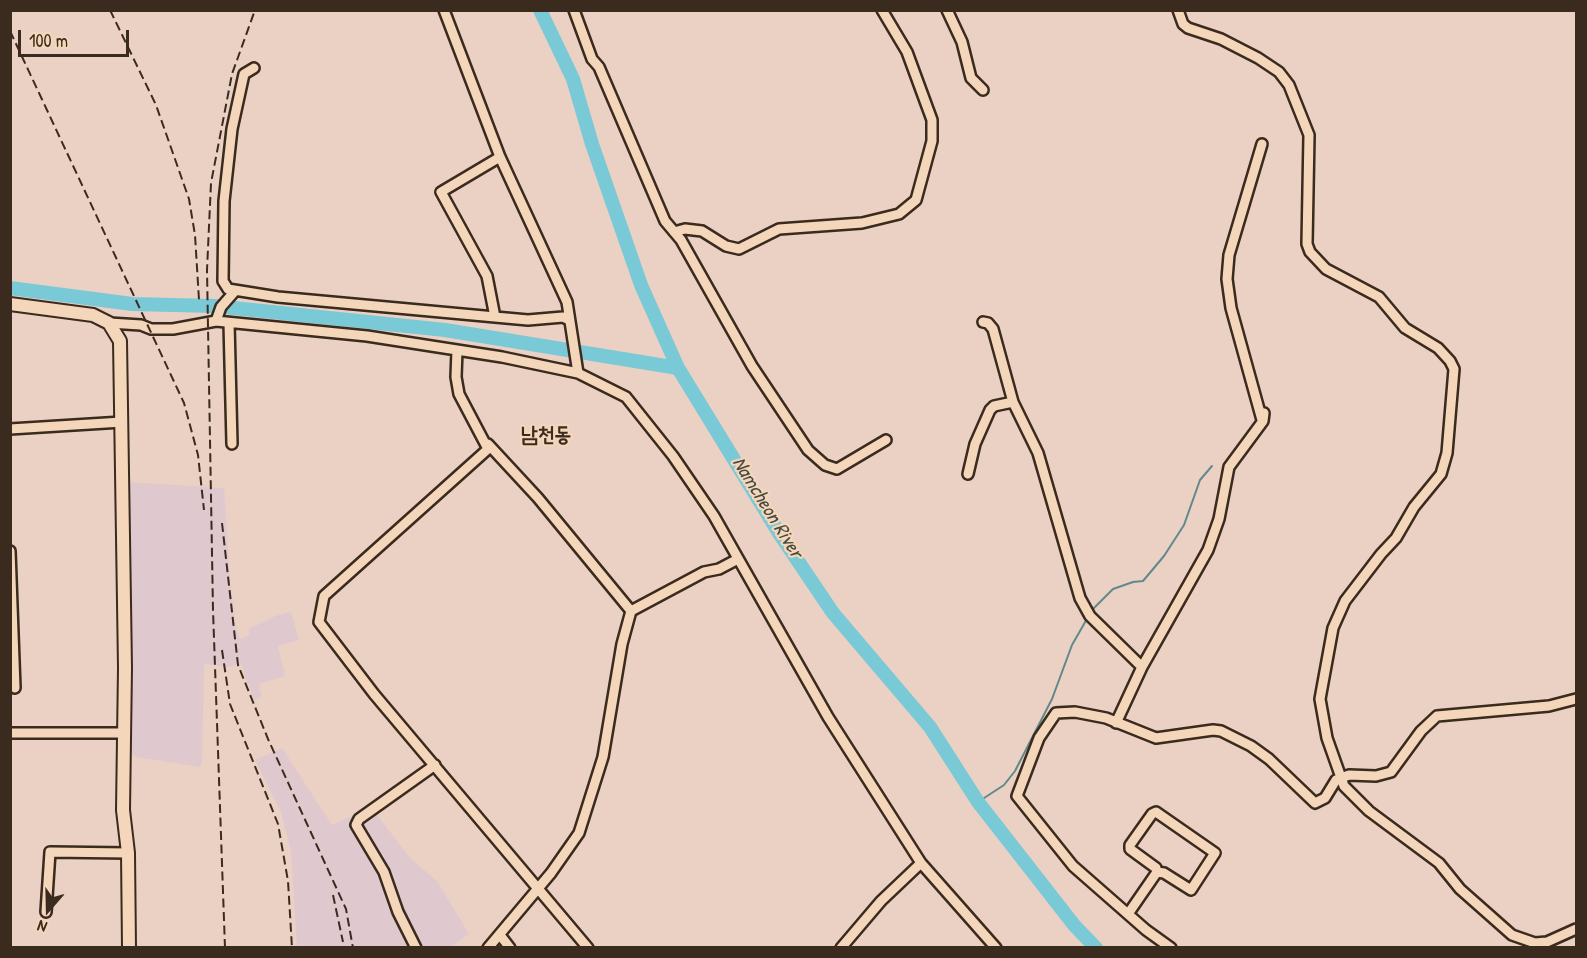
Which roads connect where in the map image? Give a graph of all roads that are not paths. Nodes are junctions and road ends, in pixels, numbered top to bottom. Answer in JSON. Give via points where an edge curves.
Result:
{"nodes":[{"id":1,"x":444,"y":10,"type":"edge"},
{"id":2,"x":574,"y":10,"type":"edge"},
{"id":3,"x":882,"y":10,"type":"edge"},
{"id":4,"x":947,"y":10,"type":"edge"},
{"id":5,"x":1178,"y":10,"type":"edge"},
{"id":6,"x":254,"y":68,"type":"dead end"},
{"id":7,"x":982,"y":90,"type":"dead end"},
{"id":8,"x":1263,"y":144,"type":"dead end"},
{"id":9,"x":500,"y":157,"type":"junction"},
{"id":10,"x":674,"y":232,"type":"junction"},
{"id":11,"x":235,"y":291,"type":"junction"},
{"id":12,"x":10,"y":304,"type":"edge"},
{"id":13,"x":495,"y":317,"type":"junction"},
{"id":14,"x":569,"y":320,"type":"junction"},
{"id":15,"x":216,"y":321,"type":"junction"},
{"id":16,"x":983,"y":322,"type":"dead end"},
{"id":17,"x":108,"y":323,"type":"junction"},
{"id":18,"x":229,"y":324,"type":"junction"},
{"id":19,"x":457,"y":350,"type":"junction"},
{"id":20,"x":577,"y":369,"type":"junction"},
{"id":21,"x":1013,"y":402,"type":"junction"},
{"id":22,"x":123,"y":422,"type":"junction"},
{"id":23,"x":10,"y":429,"type":"edge"},
{"id":24,"x":886,"y":440,"type":"dead end"},
{"id":25,"x":232,"y":444,"type":"dead end"},
{"id":26,"x":488,"y":444,"type":"junction"},
{"id":27,"x":968,"y":474,"type":"dead end"},
{"id":28,"x":10,"y":551,"type":"edge"},
{"id":29,"x":738,"y":559,"type":"junction"},
{"id":30,"x":631,"y":611,"type":"junction"},
{"id":31,"x":1142,"y":667,"type":"junction"},
{"id":32,"x":15,"y":688,"type":"dead end"},
{"id":33,"x":1576,"y":699,"type":"edge"},
{"id":34,"x":1116,"y":723,"type":"junction"},
{"id":35,"x":10,"y":733,"type":"edge"},
{"id":36,"x":125,"y":733,"type":"junction"},
{"id":37,"x":435,"y":765,"type":"junction"},
{"id":38,"x":1341,"y":778,"type":"junction"},
{"id":39,"x":128,"y":853,"type":"junction"},
{"id":40,"x":921,"y":863,"type":"junction"},
{"id":41,"x":1157,"y":872,"type":"junction"},
{"id":42,"x":538,"y":888,"type":"junction"},
{"id":43,"x":46,"y":912,"type":"dead end"},
{"id":44,"x":1128,"y":914,"type":"junction"},
{"id":45,"x":1576,"y":929,"type":"edge"},
{"id":46,"x":500,"y":935,"type":"junction"},
{"id":47,"x":129,"y":948,"type":"edge"},
{"id":48,"x":417,"y":948,"type":"edge"},
{"id":49,"x":488,"y":948,"type":"edge"},
{"id":50,"x":510,"y":948,"type":"edge"},
{"id":51,"x":588,"y":948,"type":"edge"},
{"id":52,"x":841,"y":948,"type":"edge"},
{"id":53,"x":996,"y":948,"type":"edge"},
{"id":54,"x":1172,"y":948,"type":"edge"}],
"edges":[{"from":1,"to":9,"type":"street"},
{"from":2,"to":10,"type":"street","via":[[655,200]]},
{"from":3,"to":10,"type":"street","via":[[907,52],[932,120],[932,141],[916,200],[899,214],[779,229],[739,249],[702,231]]},
{"from":4,"to":7,"type":"street","via":[[962,42],[971,78]]},
{"from":5,"to":38,"type":"street","via":[[1188,28],[1258,58],[1279,72],[1289,85],[1309,135],[1310,252],[1326,269],[1379,297],[1405,328],[1438,348],[1454,369],[1447,453],[1441,474],[1345,601],[1333,628],[1320,699]]},
{"from":6,"to":11,"type":"street","via":[[244,74],[232,129],[225,201],[223,281],[228,290]]},
{"from":8,"to":31,"type":"street","via":[[1229,255],[1227,279],[1233,318],[1263,417],[1229,467],[1219,519],[1208,550]]},
{"from":9,"to":13,"type":"street","via":[[441,192],[487,276]]},
{"from":9,"to":14,"type":"street","via":[[558,279]]},
{"from":10,"to":24,"type":"street","via":[[752,366],[808,450],[825,465],[837,468]]},
{"from":11,"to":13,"type":"street"},
{"from":11,"to":15,"type":"street","via":[[221,307]]},
{"from":12,"to":17,"type":"main road","via":[[84,313]]},
{"from":13,"to":14,"type":"street","via":[[528,320],[563,316]]},
{"from":14,"to":20,"type":"street"},
{"from":15,"to":17,"type":"street","via":[[173,329]]},
{"from":15,"to":18,"type":"street"},
{"from":16,"to":21,"type":"street","via":[[993,329]]},
{"from":17,"to":22,"type":"main road","via":[[120,341]]},
{"from":18,"to":19,"type":"street","via":[[367,336]]},
{"from":18,"to":25,"type":"street"},
{"from":19,"to":20,"type":"street"},
{"from":19,"to":26,"type":"street","via":[[459,394]]},
{"from":20,"to":29,"type":"street","via":[[626,397],[673,456]]},
{"from":21,"to":27,"type":"street","via":[[990,410],[975,444]]},
{"from":21,"to":31,"type":"street","via":[[1048,482],[1080,598],[1090,616]]},
{"from":22,"to":23,"type":"street"},
{"from":22,"to":36,"type":"main road"},
{"from":26,"to":30,"type":"street","via":[[561,524]]},
{"from":26,"to":37,"type":"street","via":[[482,455],[324,596],[321,605],[320,622],[324,630]]},
{"from":28,"to":32,"type":"street"},
{"from":29,"to":30,"type":"street","via":[[704,572]]},
{"from":29,"to":40,"type":"street","via":[[828,717]]},
{"from":30,"to":42,"type":"street","via":[[590,804],[568,851]]},
{"from":31,"to":34,"type":"street"},
{"from":33,"to":38,"type":"street","via":[[1549,706],[1437,716],[1385,776],[1357,774]]},
{"from":34,"to":38,"type":"street","via":[[1156,738],[1221,731],[1251,746],[1315,803],[1321,803]]},
{"from":34,"to":44,"type":"street","via":[[1087,713],[1056,712],[1039,738],[1017,796],[1072,866]]},
{"from":35,"to":36,"type":"street"},
{"from":36,"to":39,"type":"main road","via":[[123,810]]},
{"from":37,"to":42,"type":"street"},
{"from":37,"to":48,"type":"street","via":[[356,825],[384,872],[398,912]]},
{"from":38,"to":45,"type":"street","via":[[1355,798],[1438,863],[1460,889],[1512,935],[1534,943],[1547,942]]},
{"from":39,"to":43,"type":"street","via":[[50,852]]},
{"from":39,"to":47,"type":"main road"},
{"from":40,"to":52,"type":"street","via":[[881,901]]},
{"from":40,"to":53,"type":"street"},
{"from":41,"to":41,"type":"street","via":[[1156,867],[1130,849],[1156,812],[1215,853],[1191,890]]},
{"from":41,"to":44,"type":"street"},
{"from":42,"to":46,"type":"street"},
{"from":42,"to":51,"type":"street"},
{"from":44,"to":54,"type":"street"},
{"from":46,"to":49,"type":"street"},
{"from":46,"to":50,"type":"street"}]}
